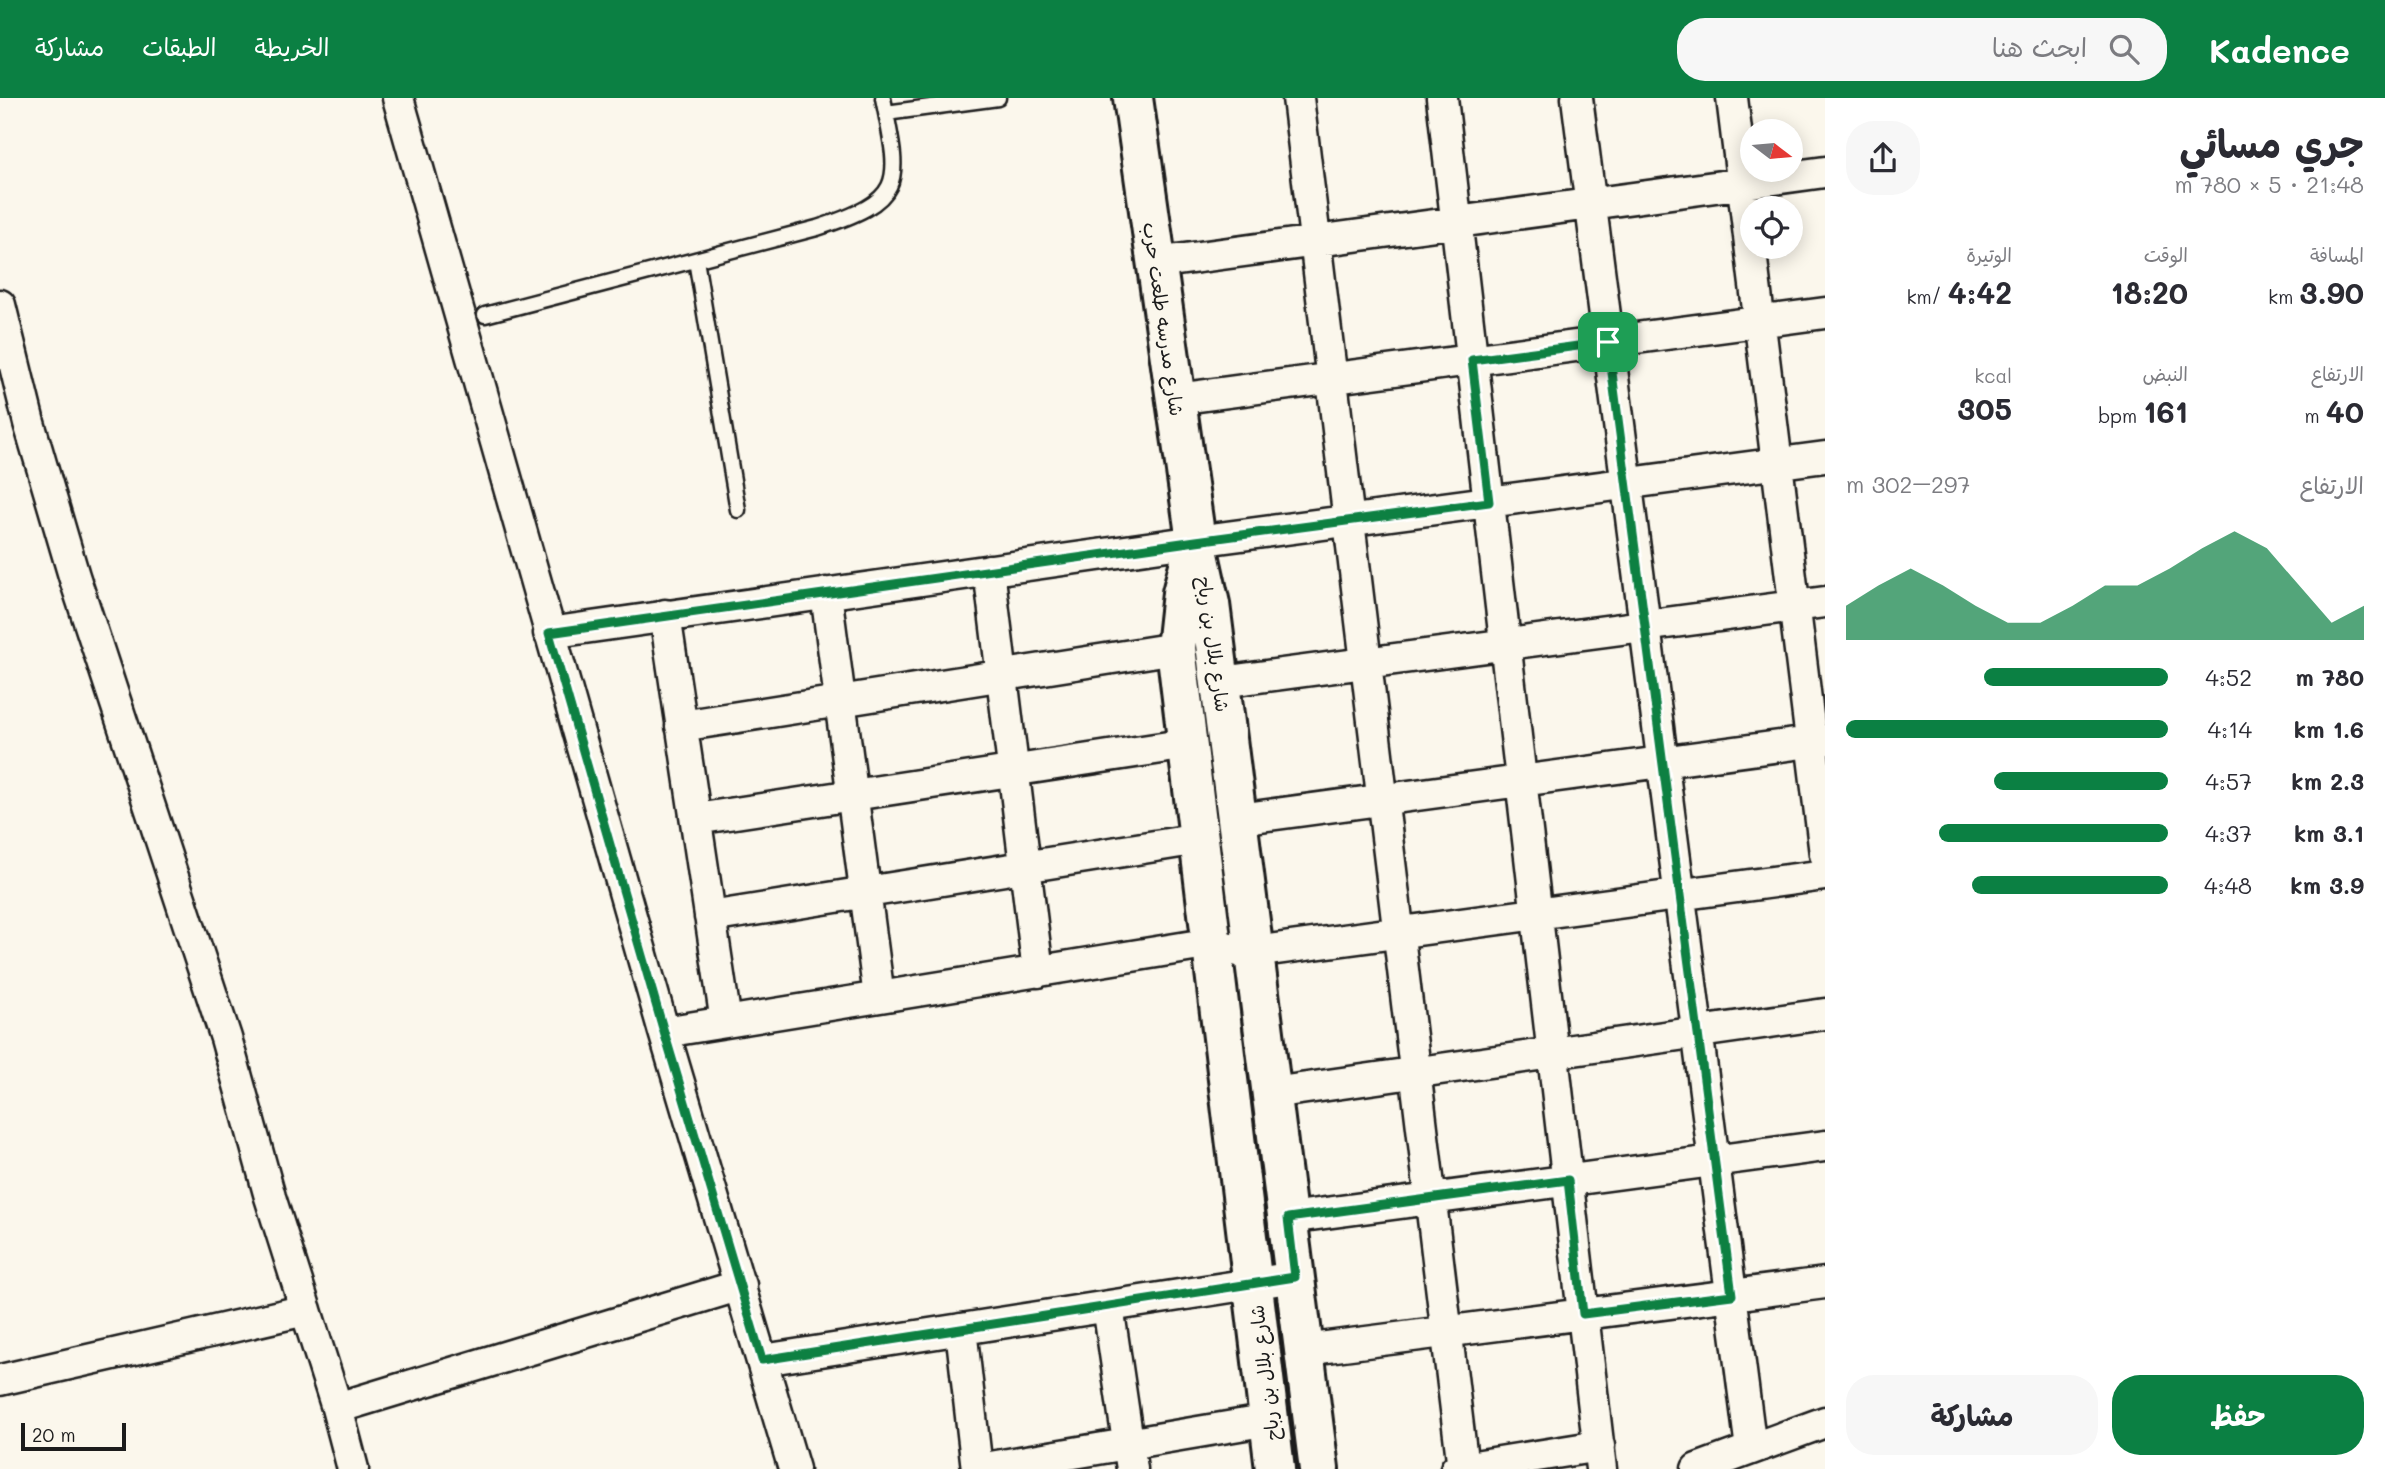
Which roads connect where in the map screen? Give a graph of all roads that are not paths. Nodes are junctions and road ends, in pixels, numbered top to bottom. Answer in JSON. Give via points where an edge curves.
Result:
{"nodes":[{"id":1,"x":398,"y":98,"type":"edge"},
{"id":2,"x":998,"y":98,"type":"edge"},
{"id":3,"x":1298,"y":98,"type":"edge"},
{"id":4,"x":1441,"y":98,"type":"edge"},
{"id":5,"x":1577,"y":98,"type":"edge"},
{"id":6,"x":1732,"y":98,"type":"edge"},
{"id":7,"x":1141,"y":99,"type":"edge"},
{"id":8,"x":884,"y":105,"type":"edge"},
{"id":9,"x":1825,"y":172,"type":"edge"},
{"id":10,"x":1743,"y":183,"type":"junction"},
{"id":11,"x":1591,"y":204,"type":"junction"},
{"id":12,"x":1456,"y":222,"type":"junction"},
{"id":13,"x":1316,"y":241,"type":"junction"},
{"id":14,"x":696,"y":260,"type":"junction"},
{"id":15,"x":1155,"y":262,"type":"junction"},
{"id":16,"x":0,"y":305,"type":"edge"},
{"id":17,"x":1825,"y":313,"type":"edge"},
{"id":18,"x":485,"y":315,"type":"dead end"},
{"id":19,"x":1760,"y":322,"type":"junction"},
{"id":20,"x":1608,"y":342,"type":"junction"},
{"id":21,"x":1472,"y":360,"type":"junction"},
{"id":22,"x":1332,"y":378,"type":"junction"},
{"id":23,"x":1176,"y":399,"type":"junction"},
{"id":24,"x":1825,"y":457,"type":"edge"},
{"id":25,"x":1777,"y":463,"type":"junction"},
{"id":26,"x":1627,"y":483,"type":"junction"},
{"id":27,"x":1489,"y":502,"type":"junction"},
{"id":28,"x":738,"y":510,"type":"dead end"},
{"id":29,"x":1349,"y":520,"type":"junction"},
{"id":30,"x":1196,"y":541,"type":"junction"},
{"id":31,"x":989,"y":570,"type":"junction"},
{"id":32,"x":826,"y":593,"type":"junction"},
{"id":33,"x":1825,"y":602,"type":"edge"},
{"id":34,"x":1794,"y":606,"type":"junction"},
{"id":35,"x":665,"y":615,"type":"junction"},
{"id":36,"x":1645,"y":626,"type":"junction"},
{"id":37,"x":549,"y":633,"type":"junction"},
{"id":38,"x":1505,"y":644,"type":"junction"},
{"id":39,"x":1176,"y":648,"type":"junction"},
{"id":40,"x":1366,"y":663,"type":"junction"},
{"id":41,"x":1002,"y":676,"type":"junction"},
{"id":42,"x":1221,"y":682,"type":"junction"},
{"id":43,"x":840,"y":701,"type":"junction"},
{"id":44,"x":681,"y":726,"type":"junction"},
{"id":45,"x":1818,"y":741,"type":"edge"},
{"id":46,"x":1188,"y":744,"type":"junction"},
{"id":47,"x":1663,"y":762,"type":"junction"},
{"id":48,"x":1013,"y":771,"type":"junction"},
{"id":49,"x":1521,"y":781,"type":"junction"},
{"id":50,"x":852,"y":795,"type":"junction"},
{"id":51,"x":1382,"y":800,"type":"junction"},
{"id":52,"x":695,"y":819,"type":"junction"},
{"id":53,"x":1238,"y":820,"type":"junction"},
{"id":54,"x":1199,"y":839,"type":"junction"},
{"id":55,"x":1825,"y":854,"type":"edge"},
{"id":56,"x":1025,"y":866,"type":"junction"},
{"id":57,"x":1825,"y":875,"type":"edge"},
{"id":58,"x":865,"y":892,"type":"junction"},
{"id":59,"x":1680,"y":894,"type":"junction"},
{"id":60,"x":1537,"y":914,"type":"junction"},
{"id":61,"x":710,"y":917,"type":"junction"},
{"id":62,"x":1399,"y":933,"type":"junction"},
{"id":63,"x":1212,"y":943,"type":"junction"},
{"id":64,"x":1254,"y":952,"type":"junction"},
{"id":65,"x":1038,"y":972,"type":"junction"},
{"id":66,"x":879,"y":997,"type":"junction"},
{"id":67,"x":1825,"y":1014,"type":"edge"},
{"id":68,"x":726,"y":1022,"type":"junction"},
{"id":69,"x":664,"y":1032,"type":"junction"},
{"id":70,"x":1698,"y":1032,"type":"junction"},
{"id":71,"x":1553,"y":1053,"type":"junction"},
{"id":72,"x":1415,"y":1072,"type":"junction"},
{"id":73,"x":1272,"y":1093,"type":"junction"},
{"id":74,"x":1825,"y":1146,"type":"edge"},
{"id":75,"x":1714,"y":1161,"type":"junction"},
{"id":76,"x":1568,"y":1180,"type":"junction"},
{"id":77,"x":1430,"y":1198,"type":"junction"},
{"id":78,"x":1288,"y":1218,"type":"junction"},
{"id":79,"x":1295,"y":1277,"type":"junction"},
{"id":80,"x":1825,"y":1283,"type":"edge"},
{"id":81,"x":1253,"y":1284,"type":"junction"},
{"id":82,"x":741,"y":1285,"type":"junction"},
{"id":83,"x":1732,"y":1295,"type":"junction"},
{"id":84,"x":1108,"y":1306,"type":"junction"},
{"id":85,"x":306,"y":1310,"type":"junction"},
{"id":86,"x":1583,"y":1314,"type":"junction"},
{"id":87,"x":961,"y":1329,"type":"junction"},
{"id":88,"x":1446,"y":1331,"type":"junction"},
{"id":89,"x":1304,"y":1350,"type":"junction"},
{"id":90,"x":762,"y":1360,"type":"junction"},
{"id":91,"x":0,"y":1380,"type":"edge"},
{"id":92,"x":337,"y":1408,"type":"junction"},
{"id":93,"x":1269,"y":1420,"type":"junction"},
{"id":94,"x":1825,"y":1422,"type":"edge"},
{"id":95,"x":1751,"y":1449,"type":"junction"},
{"id":96,"x":1130,"y":1456,"type":"edge"},
{"id":97,"x":1600,"y":1457,"type":"edge"},
{"id":98,"x":1016,"y":1466,"type":"edge"},
{"id":99,"x":1459,"y":1468,"type":"edge"},
{"id":100,"x":353,"y":1469,"type":"edge"},
{"id":101,"x":794,"y":1469,"type":"edge"},
{"id":102,"x":978,"y":1469,"type":"edge"},
{"id":103,"x":1275,"y":1469,"type":"edge"},
{"id":104,"x":1319,"y":1469,"type":"edge"},
{"id":105,"x":1697,"y":1469,"type":"edge"}],
"edges":[{"from":1,"to":37,"type":"street"},
{"from":2,"to":8,"type":"lane"},
{"from":3,"to":13,"type":"street"},
{"from":4,"to":12,"type":"street"},
{"from":5,"to":11,"type":"street"},
{"from":6,"to":10,"type":"street"},
{"from":7,"to":15,"type":"street","name":"شارع مدرسه طلعت حرب"},
{"from":8,"to":14,"type":"lane","via":[[894,172],[877,204],[817,228]]},
{"from":9,"to":10,"type":"street"},
{"from":10,"to":11,"type":"street"},
{"from":10,"to":19,"type":"street"},
{"from":11,"to":12,"type":"street"},
{"from":11,"to":20,"type":"street"},
{"from":12,"to":13,"type":"street"},
{"from":12,"to":21,"type":"street"},
{"from":13,"to":15,"type":"street"},
{"from":13,"to":22,"type":"street"},
{"from":14,"to":18,"type":"lane"},
{"from":14,"to":28,"type":"lane"},
{"from":15,"to":23,"type":"street","name":"شارع مدرسه طلعت حرب"},
{"from":16,"to":85,"type":"street","via":[[70,563],[226,1038]]},
{"from":17,"to":19,"type":"street"},
{"from":19,"to":20,"type":"street"},
{"from":19,"to":25,"type":"street"},
{"from":20,"to":21,"type":"street"},
{"from":20,"to":26,"type":"street"},
{"from":21,"to":22,"type":"street"},
{"from":21,"to":27,"type":"street"},
{"from":22,"to":23,"type":"street"},
{"from":22,"to":29,"type":"street"},
{"from":23,"to":30,"type":"street","name":"شارع مدرسه طلعت حرب"},
{"from":24,"to":25,"type":"street"},
{"from":25,"to":26,"type":"street"},
{"from":25,"to":34,"type":"street"},
{"from":26,"to":27,"type":"street"},
{"from":26,"to":36,"type":"street"},
{"from":27,"to":29,"type":"street"},
{"from":27,"to":38,"type":"street"},
{"from":29,"to":30,"type":"street"},
{"from":29,"to":40,"type":"street"},
{"from":30,"to":31,"type":"street"},
{"from":30,"to":39,"type":"street","name":"شارع بلال بن رباح","via":[[1182,593]]},
{"from":30,"to":42,"type":"street","name":"شارع بلال بن رباح"},
{"from":31,"to":32,"type":"street"},
{"from":31,"to":41,"type":"street"},
{"from":32,"to":35,"type":"street"},
{"from":32,"to":43,"type":"street"},
{"from":33,"to":34,"type":"street"},
{"from":34,"to":36,"type":"street"},
{"from":34,"to":45,"type":"street"},
{"from":35,"to":37,"type":"street"},
{"from":35,"to":44,"type":"street"},
{"from":36,"to":38,"type":"street"},
{"from":36,"to":47,"type":"street"},
{"from":37,"to":69,"type":"street"},
{"from":38,"to":40,"type":"street"},
{"from":38,"to":49,"type":"street"},
{"from":39,"to":41,"type":"street"},
{"from":39,"to":46,"type":"street","name":"شارع بلال بن رباح"},
{"from":40,"to":42,"type":"street"},
{"from":40,"to":51,"type":"street"},
{"from":41,"to":43,"type":"street"},
{"from":41,"to":48,"type":"street"},
{"from":42,"to":53,"type":"street","name":"شارع بلال بن رباح"},
{"from":43,"to":44,"type":"street"},
{"from":43,"to":50,"type":"street"},
{"from":44,"to":52,"type":"street"},
{"from":45,"to":47,"type":"street"},
{"from":45,"to":55,"type":"street"},
{"from":46,"to":48,"type":"street"},
{"from":46,"to":54,"type":"street","name":"شارع بلال بن رباح"},
{"from":47,"to":49,"type":"street"},
{"from":47,"to":59,"type":"street"},
{"from":48,"to":50,"type":"street"},
{"from":48,"to":56,"type":"street"},
{"from":49,"to":51,"type":"street"},
{"from":49,"to":60,"type":"street"},
{"from":50,"to":52,"type":"street"},
{"from":50,"to":58,"type":"street"},
{"from":51,"to":53,"type":"street"},
{"from":51,"to":62,"type":"street"},
{"from":52,"to":61,"type":"street"},
{"from":53,"to":64,"type":"street","name":"شارع بلال بن رباح"},
{"from":54,"to":56,"type":"street"},
{"from":54,"to":63,"type":"street","name":"شارع بلال بن رباح"},
{"from":56,"to":58,"type":"street"},
{"from":56,"to":65,"type":"street"},
{"from":57,"to":59,"type":"street"},
{"from":58,"to":61,"type":"street"},
{"from":58,"to":66,"type":"street"},
{"from":59,"to":60,"type":"street"},
{"from":59,"to":70,"type":"street"},
{"from":60,"to":62,"type":"street"},
{"from":60,"to":71,"type":"street"},
{"from":61,"to":68,"type":"street"},
{"from":62,"to":64,"type":"street"},
{"from":62,"to":72,"type":"street"},
{"from":63,"to":64,"type":"street"},
{"from":63,"to":65,"type":"street"},
{"from":63,"to":81,"type":"street","name":"شارع بلال بن رباح"},
{"from":64,"to":73,"type":"street","name":"شارع بلال بن رباح"},
{"from":65,"to":66,"type":"street"},
{"from":66,"to":68,"type":"street"},
{"from":67,"to":70,"type":"street"},
{"from":68,"to":69,"type":"street"},
{"from":69,"to":82,"type":"street"},
{"from":70,"to":71,"type":"street"},
{"from":70,"to":75,"type":"street"},
{"from":71,"to":72,"type":"street"},
{"from":71,"to":76,"type":"street"},
{"from":72,"to":73,"type":"street"},
{"from":72,"to":77,"type":"street"},
{"from":73,"to":78,"type":"street","name":"شارع بلال بن رباح"},
{"from":74,"to":75,"type":"street"},
{"from":75,"to":76,"type":"street"},
{"from":75,"to":83,"type":"street"},
{"from":76,"to":77,"type":"street"},
{"from":76,"to":86,"type":"street"},
{"from":77,"to":78,"type":"street"},
{"from":77,"to":88,"type":"street"},
{"from":78,"to":79,"type":"street","name":"شارع بلال بن رباح"},
{"from":79,"to":81,"type":"street"},
{"from":79,"to":89,"type":"street","name":"شارع بلال بن رباح"},
{"from":80,"to":83,"type":"street"},
{"from":81,"to":84,"type":"street"},
{"from":81,"to":93,"type":"street","name":"شارع بلال بن رباح"},
{"from":82,"to":90,"type":"street"},
{"from":82,"to":92,"type":"street"},
{"from":83,"to":86,"type":"street"},
{"from":83,"to":95,"type":"street"},
{"from":84,"to":87,"type":"street"},
{"from":84,"to":96,"type":"street"},
{"from":85,"to":91,"type":"street"},
{"from":85,"to":92,"type":"street"},
{"from":86,"to":88,"type":"street"},
{"from":86,"to":97,"type":"street"},
{"from":87,"to":90,"type":"street"},
{"from":87,"to":102,"type":"street"},
{"from":88,"to":89,"type":"street"},
{"from":88,"to":99,"type":"street"},
{"from":89,"to":104,"type":"street","name":"شارع بلال بن رباح"},
{"from":90,"to":101,"type":"street"},
{"from":92,"to":100,"type":"street"},
{"from":93,"to":96,"type":"street"},
{"from":93,"to":103,"type":"street","name":"شارع بلال بن رباح"},
{"from":94,"to":95,"type":"street"},
{"from":95,"to":105,"type":"street"},
{"from":96,"to":98,"type":"street"},
{"from":97,"to":99,"type":"street"},
{"from":98,"to":102,"type":"street"}]}
